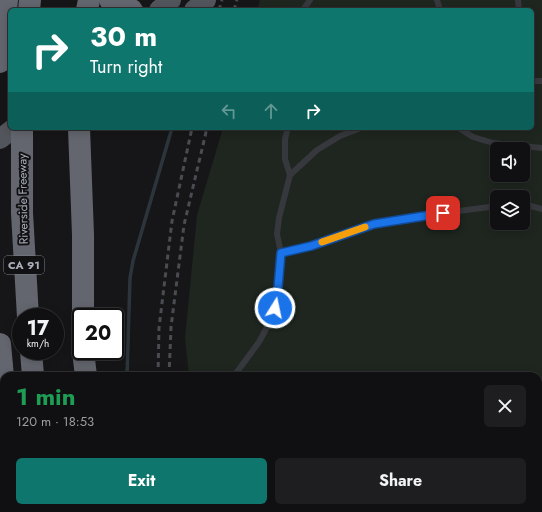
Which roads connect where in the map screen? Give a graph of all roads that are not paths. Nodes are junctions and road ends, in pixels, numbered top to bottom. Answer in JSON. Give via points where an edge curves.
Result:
{"nodes":[{"id":1,"x":7,"y":0,"type":"edge"},
{"id":2,"x":110,"y":0,"type":"edge"},
{"id":3,"x":171,"y":0,"type":"edge"},
{"id":4,"x":206,"y":0,"type":"edge"},
{"id":5,"x":128,"y":8,"type":"edge"},
{"id":6,"x":161,"y":8,"type":"edge"},
{"id":7,"x":196,"y":8,"type":"edge"},
{"id":8,"x":0,"y":62,"type":"edge"},
{"id":9,"x":11,"y":130,"type":"edge"},
{"id":10,"x":22,"y":130,"type":"edge"},
{"id":11,"x":79,"y":130,"type":"edge"},
{"id":12,"x":287,"y":130,"type":"edge"},
{"id":13,"x":356,"y":130,"type":"edge"},
{"id":14,"x":462,"y":130,"type":"edge"},
{"id":15,"x":0,"y":139,"type":"edge"},
{"id":16,"x":542,"y":148,"type":"edge"},
{"id":17,"x":290,"y":175,"type":"junction"},
{"id":18,"x":530,"y":206,"type":"edge"},
{"id":19,"x":490,"y":207,"type":"edge"},
{"id":20,"x":542,"y":209,"type":"edge"},
{"id":21,"x":281,"y":253,"type":"junction"},
{"id":22,"x":27,"y":308,"type":"edge"},
{"id":23,"x":83,"y":308,"type":"edge"},
{"id":24,"x":0,"y":344,"type":"edge"},
{"id":25,"x":31,"y":360,"type":"edge"},
{"id":26,"x":84,"y":360,"type":"edge"},
{"id":27,"x":3,"y":372,"type":"edge"},
{"id":28,"x":32,"y":372,"type":"edge"},
{"id":29,"x":86,"y":372,"type":"edge"},
{"id":30,"x":237,"y":372,"type":"edge"}],
"edges":[{"from":1,"to":8,"type":"highway"},
{"from":2,"to":5,"type":"highway"},
{"from":3,"to":6,"type":"main road"},
{"from":4,"to":7,"type":"main road"},
{"from":9,"to":15,"type":"main road"},
{"from":10,"to":22,"type":"highway","name":"Riverside Freeway","number":"CA 91","via":[[22,213]]},
{"from":11,"to":23,"type":"highway"},
{"from":12,"to":17,"type":"lane","via":[[285,160]]},
{"from":13,"to":17,"type":"lane","via":[[317,150]]},
{"from":14,"to":16,"type":"lane","via":[[473,137],[493,143]]},
{"from":17,"to":21,"type":"lane","via":[[277,234]]},
{"from":18,"to":20,"type":"lane"},
{"from":19,"to":21,"type":"lane","via":[[374,224],[311,246]]},
{"from":21,"to":30,"type":"lane","via":[[277,299],[272,318],[259,342]]},
{"from":24,"to":27,"type":"highway"},
{"from":25,"to":28,"type":"highway"},
{"from":26,"to":29,"type":"highway"}]}
